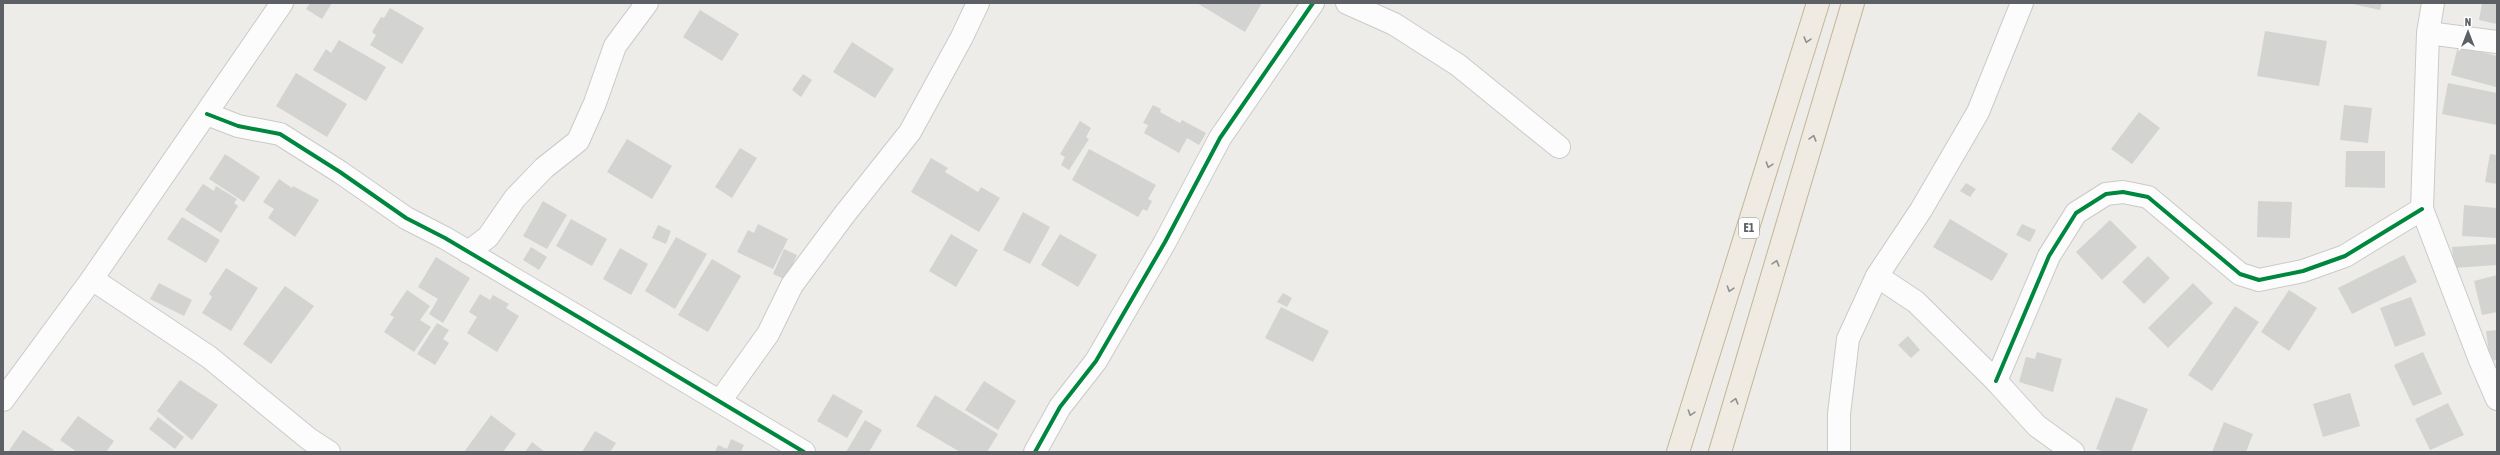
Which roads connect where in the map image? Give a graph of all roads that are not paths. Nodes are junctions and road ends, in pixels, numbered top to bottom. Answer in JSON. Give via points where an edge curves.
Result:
{"nodes":[{"id":1,"x":647,"y":3,"type":"edge"},
{"id":2,"x":978,"y":3,"type":"edge"},
{"id":3,"x":1313,"y":3,"type":"edge"},
{"id":4,"x":1347,"y":3,"type":"edge"},
{"id":5,"x":1818,"y":3,"type":"edge"},
{"id":6,"x":1853,"y":3,"type":"edge"},
{"id":7,"x":2022,"y":3,"type":"edge"},
{"id":8,"x":2433,"y":3,"type":"edge"},
{"id":9,"x":277,"y":5,"type":"edge"},
{"id":10,"x":2428,"y":33,"type":"junction"},
{"id":11,"x":2497,"y":42,"type":"edge"},
{"id":12,"x":207,"y":114,"type":"junction"},
{"id":13,"x":1559,"y":147,"type":"dead end"},
{"id":14,"x":2422,"y":209,"type":"junction"},
{"id":15,"x":468,"y":252,"type":"junction"},
{"id":16,"x":1877,"y":276,"type":"junction"},
{"id":17,"x":92,"y":279,"type":"junction"},
{"id":18,"x":1996,"y":381,"type":"junction"},
{"id":19,"x":2497,"y":399,"type":"edge"},
{"id":20,"x":3,"y":400,"type":"edge"},
{"id":21,"x":720,"y":401,"type":"junction"},
{"id":22,"x":329,"y":452,"type":"edge"},
{"id":23,"x":804,"y":452,"type":"edge"},
{"id":24,"x":1036,"y":452,"type":"edge"},
{"id":25,"x":1678,"y":452,"type":"edge"},
{"id":26,"x":1720,"y":452,"type":"edge"},
{"id":27,"x":1839,"y":452,"type":"edge"},
{"id":28,"x":2073,"y":452,"type":"edge"}],
"edges":[{"from":1,"to":15,"type":"street","via":[[615,46],[595,103],[578,140],[544,168],[515,198],[488,237]]},
{"from":2,"to":21,"type":"street","via":[[910,132],[792,285],[768,334]]},
{"from":3,"to":24,"type":"street","via":[[1220,138],[1165,242],[1096,361],[1060,407]]},
{"from":4,"to":13,"type":"street","via":[[1394,24],[1458,65]]},
{"from":5,"to":25,"type":"highway","number":"E1","one_way":true},
{"from":26,"to":6,"type":"highway","one_way":true},
{"from":7,"to":16,"type":"street","via":[[1978,112],[1921,210]]},
{"from":8,"to":10,"type":"street"},
{"from":9,"to":12,"type":"street"},
{"from":10,"to":11,"type":"street"},
{"from":10,"to":14,"type":"street"},
{"from":12,"to":15,"type":"street","via":[[238,126],[280,134],[406,218]]},
{"from":12,"to":17,"type":"street"},
{"from":14,"to":18,"type":"street","via":[[2345,256],[2303,271],[2259,280],[2240,274],[2148,197],[2123,192],[2106,194],[2076,213],[2049,256]]},
{"from":14,"to":19,"type":"street"},
{"from":15,"to":21,"type":"street"},
{"from":16,"to":18,"type":"street","via":[[1916,302]]},
{"from":16,"to":27,"type":"street","via":[[1848,339],[1839,414]]},
{"from":17,"to":20,"type":"street"},
{"from":17,"to":22,"type":"street","via":[[209,357],[309,440]]},
{"from":18,"to":28,"type":"street","via":[[2037,426]]},
{"from":21,"to":23,"type":"street"}]}
